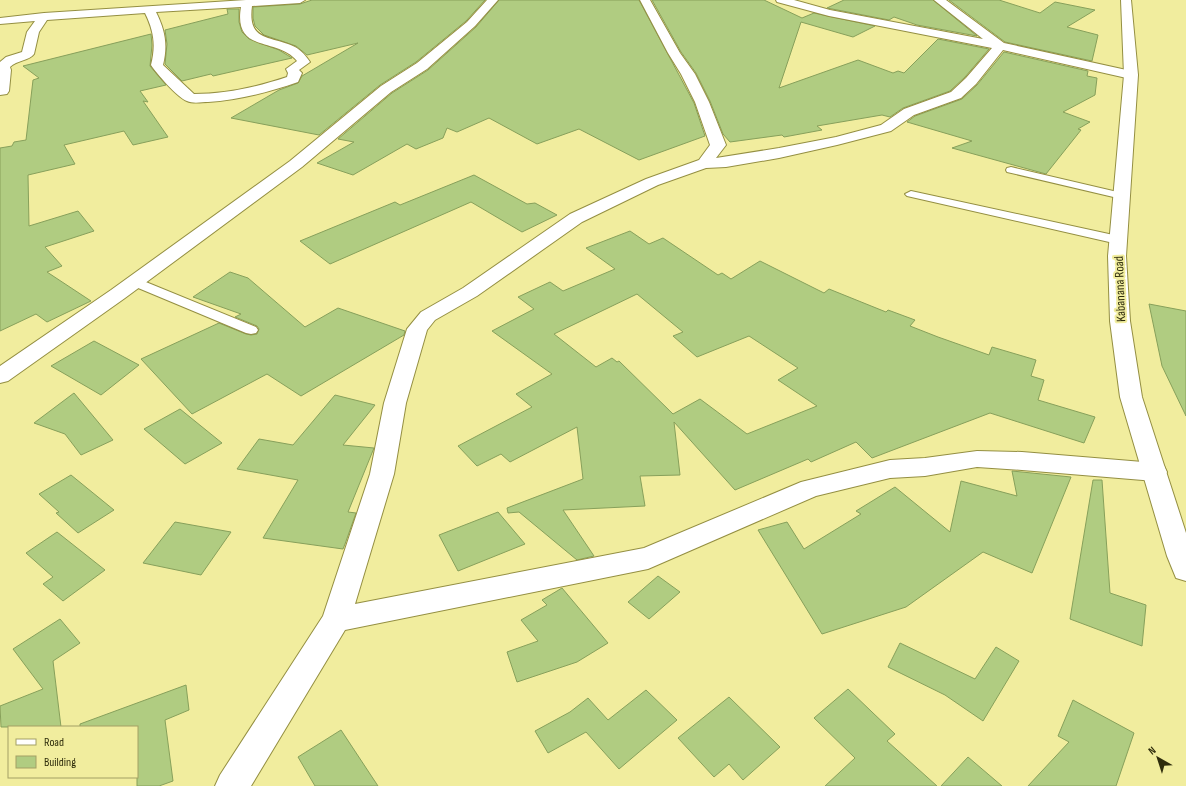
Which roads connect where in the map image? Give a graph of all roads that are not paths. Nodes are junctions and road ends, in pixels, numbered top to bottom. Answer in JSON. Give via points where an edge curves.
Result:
{"nodes":[{"id":1,"x":300,"y":0,"type":"edge"},
{"id":2,"x":493,"y":0,"type":"edge"},
{"id":3,"x":645,"y":0,"type":"edge"},
{"id":4,"x":781,"y":0,"type":"edge"},
{"id":5,"x":939,"y":0,"type":"edge"},
{"id":6,"x":1126,"y":0,"type":"edge"},
{"id":7,"x":248,"y":2,"type":"junction"},
{"id":8,"x":148,"y":9,"type":"junction"},
{"id":9,"x":44,"y":16,"type":"junction"},
{"id":10,"x":0,"y":20,"type":"edge"},
{"id":11,"x":1000,"y":46,"type":"junction"},
{"id":12,"x":1131,"y":75,"type":"junction"},
{"id":13,"x":2,"y":91,"type":"dead end"},
{"id":14,"x":704,"y":163,"type":"junction"},
{"id":15,"x":1011,"y":170,"type":"dead end"},
{"id":16,"x":910,"y":194,"type":"dead end"},
{"id":17,"x":1122,"y":196,"type":"junction"},
{"id":18,"x":1118,"y":240,"type":"junction"},
{"id":19,"x":136,"y":282,"type":"junction"},
{"id":20,"x":251,"y":330,"type":"dead end"},
{"id":21,"x":0,"y":376,"type":"edge"},
{"id":22,"x":1155,"y":472,"type":"junction"},
{"id":23,"x":1186,"y":570,"type":"edge"},
{"id":24,"x":336,"y":620,"type":"junction"},
{"id":25,"x":232,"y":786,"type":"edge"}],
"edges":[{"from":1,"to":7,"type":"street"},
{"from":2,"to":19,"type":"street","via":[[471,24],[422,66],[386,89],[296,164]]},
{"from":3,"to":14,"type":"street","via":[[699,95],[718,145]]},
{"from":4,"to":11,"type":"street","via":[[829,13]]},
{"from":5,"to":11,"type":"street"},
{"from":6,"to":12,"type":"street","name":"Kabanana Road"},
{"from":7,"to":8,"type":"street"},
{"from":7,"to":8,"type":"street","via":[[246,19],[250,32],[266,43],[294,50],[304,62],[292,69],[295,73],[293,79],[214,98],[190,98],[157,65],[161,43],[159,28]]},
{"from":8,"to":9,"type":"street"},
{"from":9,"to":10,"type":"street"},
{"from":9,"to":13,"type":"street","via":[[33,32],[28,54],[5,63]]},
{"from":11,"to":12,"type":"street"},
{"from":11,"to":14,"type":"street","via":[[956,95],[909,112],[886,128],[837,142],[726,162]]},
{"from":12,"to":17,"type":"street","name":"Kabanana Road"},
{"from":14,"to":24,"type":"street","via":[[652,182],[576,218],[470,292],[428,316],[417,329],[395,403],[382,474]]},
{"from":15,"to":17,"type":"lane"},
{"from":16,"to":18,"type":"lane"},
{"from":17,"to":18,"type":"street","name":"Kabanana Road"},
{"from":18,"to":22,"type":"street","name":"Kabanana Road","via":[[1120,320],[1131,396]]},
{"from":19,"to":20,"type":"lane"},
{"from":19,"to":21,"type":"street"},
{"from":22,"to":23,"type":"street","name":"Kabanana Road"},
{"from":22,"to":24,"type":"street","via":[[977,459],[925,467],[890,469],[810,488],[648,558]]},
{"from":24,"to":25,"type":"street"}]}
